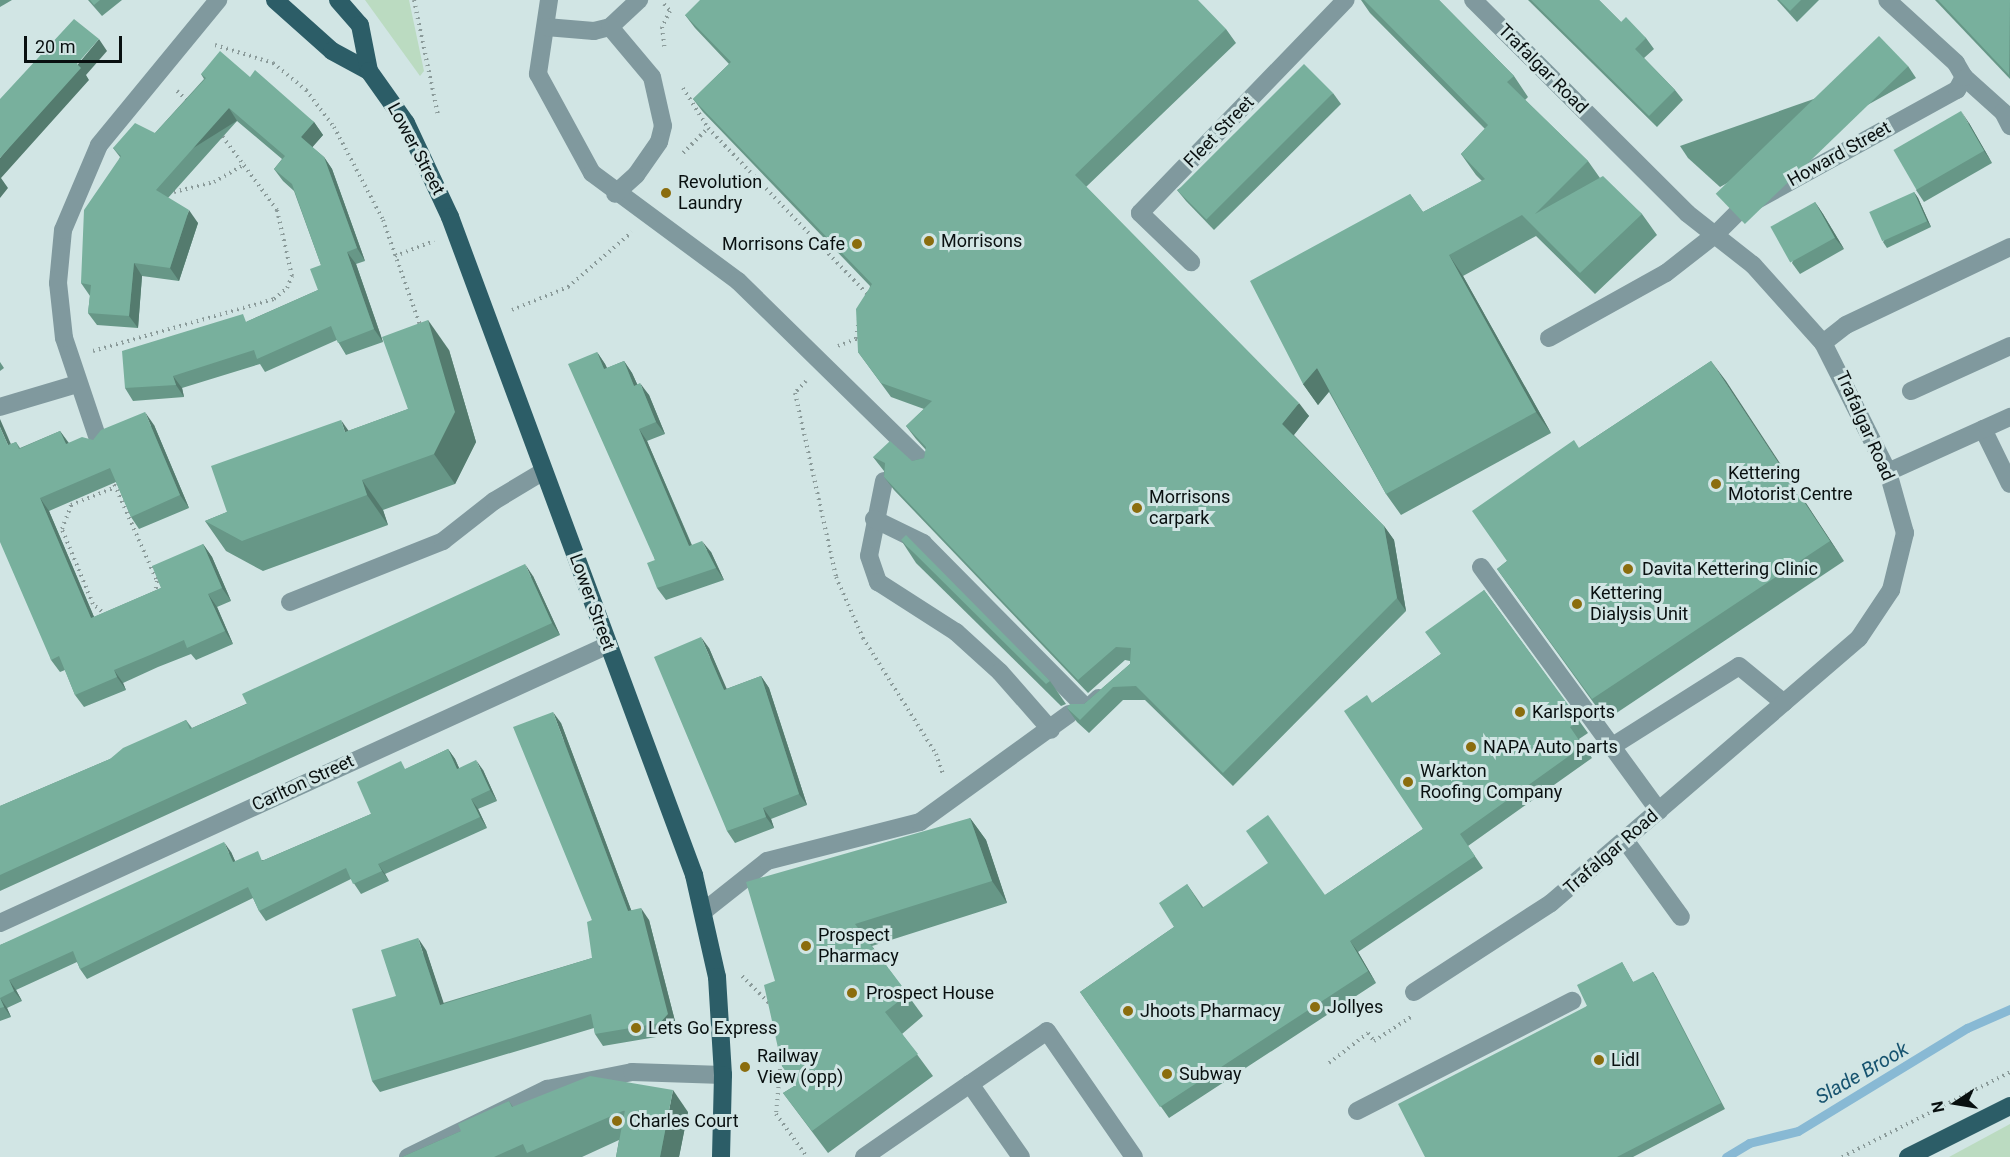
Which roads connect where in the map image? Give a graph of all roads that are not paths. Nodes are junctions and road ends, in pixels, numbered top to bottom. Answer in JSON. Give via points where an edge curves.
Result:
{"nodes":[{"id":1,"x":218,"y":0,"type":"edge"},
{"id":2,"x":338,"y":0,"type":"edge"},
{"id":3,"x":549,"y":0,"type":"edge"},
{"id":4,"x":639,"y":0,"type":"edge"},
{"id":5,"x":1346,"y":0,"type":"edge"},
{"id":6,"x":1473,"y":0,"type":"edge"},
{"id":7,"x":1887,"y":0,"type":"edge"},
{"id":8,"x":279,"y":2,"type":"edge"},
{"id":9,"x":546,"y":27,"type":"junction"},
{"id":10,"x":610,"y":27,"type":"junction"},
{"id":11,"x":369,"y":71,"type":"junction"},
{"id":12,"x":1964,"y":77,"type":"junction"},
{"id":13,"x":2010,"y":126,"type":"edge"},
{"id":14,"x":615,"y":194,"type":"junction"},
{"id":15,"x":1716,"y":234,"type":"junction"},
{"id":16,"x":2010,"y":247,"type":"edge"},
{"id":17,"x":1191,"y":262,"type":"dead end"},
{"id":18,"x":1549,"y":338,"type":"dead end"},
{"id":19,"x":1823,"y":343,"type":"junction"},
{"id":20,"x":2010,"y":346,"type":"edge"},
{"id":21,"x":77,"y":384,"type":"junction"},
{"id":22,"x":1911,"y":391,"type":"dead end"},
{"id":23,"x":0,"y":407,"type":"edge"},
{"id":24,"x":2010,"y":417,"type":"edge"},
{"id":25,"x":1983,"y":429,"type":"junction"},
{"id":26,"x":99,"y":442,"type":"edge"},
{"id":27,"x":925,"y":464,"type":"edge"},
{"id":28,"x":544,"y":471,"type":"junction"},
{"id":29,"x":1888,"y":472,"type":"junction"},
{"id":30,"x":884,"y":481,"type":"edge"},
{"id":31,"x":2010,"y":484,"type":"edge"},
{"id":32,"x":874,"y":519,"type":"junction"},
{"id":33,"x":1481,"y":567,"type":"dead end"},
{"id":34,"x":290,"y":602,"type":"dead end"},
{"id":35,"x":608,"y":645,"type":"junction"},
{"id":36,"x":1114,"y":685,"type":"edge"},
{"id":37,"x":1784,"y":704,"type":"junction"},
{"id":38,"x":1069,"y":714,"type":"edge"},
{"id":39,"x":1051,"y":730,"type":"junction"},
{"id":40,"x":1611,"y":747,"type":"junction"},
{"id":41,"x":1659,"y":811,"type":"junction"},
{"id":42,"x":1625,"y":840,"type":"junction"},
{"id":43,"x":704,"y":911,"type":"junction"},
{"id":44,"x":1681,"y":917,"type":"dead end"},
{"id":45,"x":0,"y":923,"type":"edge"},
{"id":46,"x":1414,"y":992,"type":"road end"},
{"id":47,"x":1572,"y":1001,"type":"dead end"},
{"id":48,"x":723,"y":1075,"type":"junction"},
{"id":49,"x":970,"y":1084,"type":"junction"},
{"id":50,"x":2010,"y":1106,"type":"edge"},
{"id":51,"x":1358,"y":1111,"type":"dead end"},
{"id":52,"x":408,"y":1157,"type":"edge"},
{"id":53,"x":720,"y":1157,"type":"edge"},
{"id":54,"x":864,"y":1157,"type":"edge"},
{"id":55,"x":1021,"y":1157,"type":"edge"},
{"id":56,"x":1134,"y":1157,"type":"edge"},
{"id":57,"x":1908,"y":1157,"type":"edge"}],
"edges":[{"from":1,"to":21,"type":"street","via":[[99,145],[63,230],[58,283]]},
{"from":2,"to":11,"type":"main road","name":"Lower Street","via":[[360,26]]},
{"from":3,"to":9,"type":"street"},
{"from":4,"to":10,"type":"street"},
{"from":5,"to":17,"type":"street","name":"Fleet Street","via":[[1140,213]]},
{"from":6,"to":15,"type":"street","name":"Trafalgar Road","via":[[1687,213]]},
{"from":7,"to":12,"type":"street","via":[[1956,63]]},
{"from":8,"to":11,"type":"main road","name":"Lower Street","via":[[332,51]]},
{"from":9,"to":10,"type":"street","via":[[594,31]]},
{"from":9,"to":14,"type":"street","via":[[538,74],[565,132],[592,173]]},
{"from":10,"to":14,"type":"street","via":[[652,77],[663,126],[659,142],[636,175]]},
{"from":11,"to":28,"type":"main road","name":"Lower Street","via":[[430,169]]},
{"from":12,"to":13,"type":"street","via":[[2002,112]]},
{"from":12,"to":15,"type":"street","name":"Howard Street","via":[[1957,90],[1742,208]]},
{"from":14,"to":27,"type":"street","via":[[738,281]]},
{"from":15,"to":18,"type":"street","name":"Howard Street","via":[[1666,273]]},
{"from":15,"to":19,"type":"street","name":"Trafalgar Road","via":[[1753,265]]},
{"from":16,"to":19,"type":"street","via":[[1846,325]]},
{"from":19,"to":29,"type":"street","name":"Trafalgar Road"},
{"from":20,"to":22,"type":"street"},
{"from":21,"to":23,"type":"street"},
{"from":21,"to":26,"type":"street"},
{"from":24,"to":25,"type":"street"},
{"from":25,"to":29,"type":"street"},
{"from":25,"to":31,"type":"street"},
{"from":28,"to":34,"type":"street","via":[[494,501],[443,541]]},
{"from":28,"to":35,"type":"main road","name":"Lower Street"},
{"from":29,"to":37,"type":"street","name":"Trafalgar Road","via":[[1905,533],[1891,590],[1859,638]]},
{"from":30,"to":32,"type":"street"},
{"from":32,"to":36,"type":"street","via":[[923,543],[1087,709]]},
{"from":32,"to":39,"type":"street","via":[[869,556],[878,582],[956,633],[1000,672]]},
{"from":33,"to":40,"type":"street"},
{"from":35,"to":43,"type":"main road","name":"Lower Street"},
{"from":35,"to":45,"type":"street","name":"Carlton Street"},
{"from":37,"to":40,"type":"street","via":[[1739,666]]},
{"from":37,"to":41,"type":"street","name":"Trafalgar Road"},
{"from":38,"to":39,"type":"street"},
{"from":39,"to":43,"type":"street","via":[[920,822],[767,861]]},
{"from":40,"to":41,"type":"street"},
{"from":41,"to":42,"type":"street","name":"Trafalgar Road"},
{"from":42,"to":44,"type":"street"},
{"from":42,"to":46,"type":"street","name":"Trafalgar Road","via":[[1551,903]]},
{"from":43,"to":48,"type":"main road","name":"Lower Street","via":[[717,977]]},
{"from":47,"to":51,"type":"street"},
{"from":48,"to":52,"type":"street","via":[[632,1072],[547,1089]]},
{"from":48,"to":53,"type":"main road","name":"Lower Street"},
{"from":49,"to":54,"type":"street"},
{"from":49,"to":55,"type":"street"},
{"from":49,"to":56,"type":"street","via":[[1047,1031]]},
{"from":50,"to":57,"type":"main road"}]}
